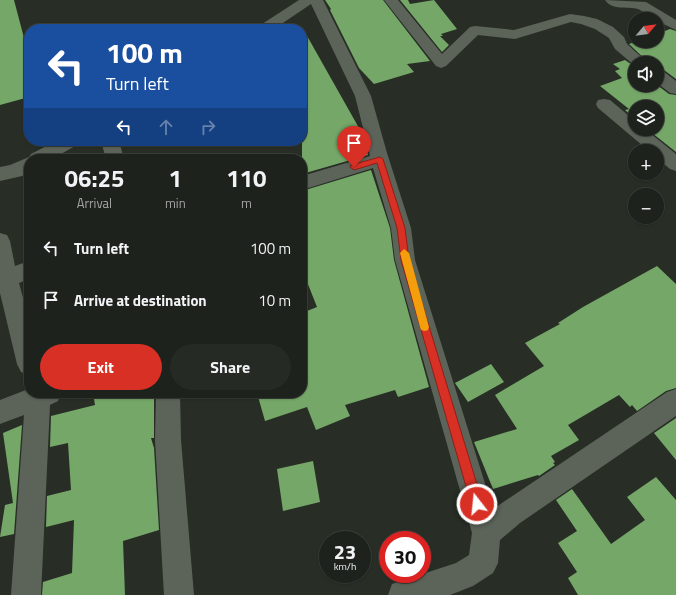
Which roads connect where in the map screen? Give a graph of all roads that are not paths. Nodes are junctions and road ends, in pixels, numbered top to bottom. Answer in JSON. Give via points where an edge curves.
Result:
{"nodes":[{"id":1,"x":308,"y":0,"type":"edge"},
{"id":2,"x":316,"y":0,"type":"edge"},
{"id":3,"x":391,"y":0,"type":"edge"},
{"id":4,"x":612,"y":0,"type":"edge"},
{"id":5,"x":272,"y":24,"type":"edge"},
{"id":6,"x":676,"y":26,"type":"edge"},
{"id":7,"x":632,"y":56,"type":"edge"},
{"id":8,"x":664,"y":80,"type":"edge"},
{"id":9,"x":676,"y":89,"type":"edge"},
{"id":10,"x":604,"y":104,"type":"dead end"},
{"id":11,"x":62,"y":146,"type":"edge"},
{"id":12,"x":46,"y":154,"type":"edge"},
{"id":13,"x":380,"y":159,"type":"junction"},
{"id":14,"x":676,"y":164,"type":"edge"},
{"id":15,"x":24,"y":166,"type":"edge"},
{"id":16,"x":0,"y":174,"type":"edge"},
{"id":17,"x":307,"y":181,"type":"edge"},
{"id":18,"x":0,"y":241,"type":"edge"},
{"id":19,"x":24,"y":272,"type":"edge"},
{"id":20,"x":7,"y":278,"type":"junction"},
{"id":21,"x":24,"y":344,"type":"edge"},
{"id":22,"x":32,"y":398,"type":"edge"},
{"id":23,"x":41,"y":398,"type":"edge"},
{"id":24,"x":168,"y":398,"type":"edge"},
{"id":25,"x":676,"y":401,"type":"edge"},
{"id":26,"x":0,"y":412,"type":"edge"},
{"id":27,"x":486,"y":533,"type":"junction"},
{"id":28,"x":445,"y":588,"type":"edge"},
{"id":29,"x":26,"y":595,"type":"edge"},
{"id":30,"x":179,"y":595,"type":"edge"},
{"id":31,"x":403,"y":595,"type":"edge"}],
"edges":[{"from":1,"to":5,"type":"street"},
{"from":2,"to":13,"type":"street","via":[[364,96]]},
{"from":3,"to":7,"type":"street","via":[[441,64],[475,30],[515,35],[570,18],[595,23],[609,31],[620,41],[620,46]]},
{"from":4,"to":6,"type":"street","via":[[622,4],[641,5]]},
{"from":8,"to":9,"type":"street"},
{"from":10,"to":14,"type":"street"},
{"from":11,"to":12,"type":"street"},
{"from":13,"to":17,"type":"street"},
{"from":13,"to":27,"type":"street","via":[[401,228],[405,260]]},
{"from":15,"to":16,"type":"street"},
{"from":18,"to":20,"type":"street"},
{"from":19,"to":20,"type":"street"},
{"from":20,"to":21,"type":"street"},
{"from":22,"to":26,"type":"street"},
{"from":23,"to":29,"type":"street"},
{"from":24,"to":30,"type":"street","via":[[168,440]]},
{"from":25,"to":27,"type":"street","via":[[510,513]]},
{"from":27,"to":28,"type":"street","via":[[483,563]]},
{"from":28,"to":31,"type":"street"}]}
